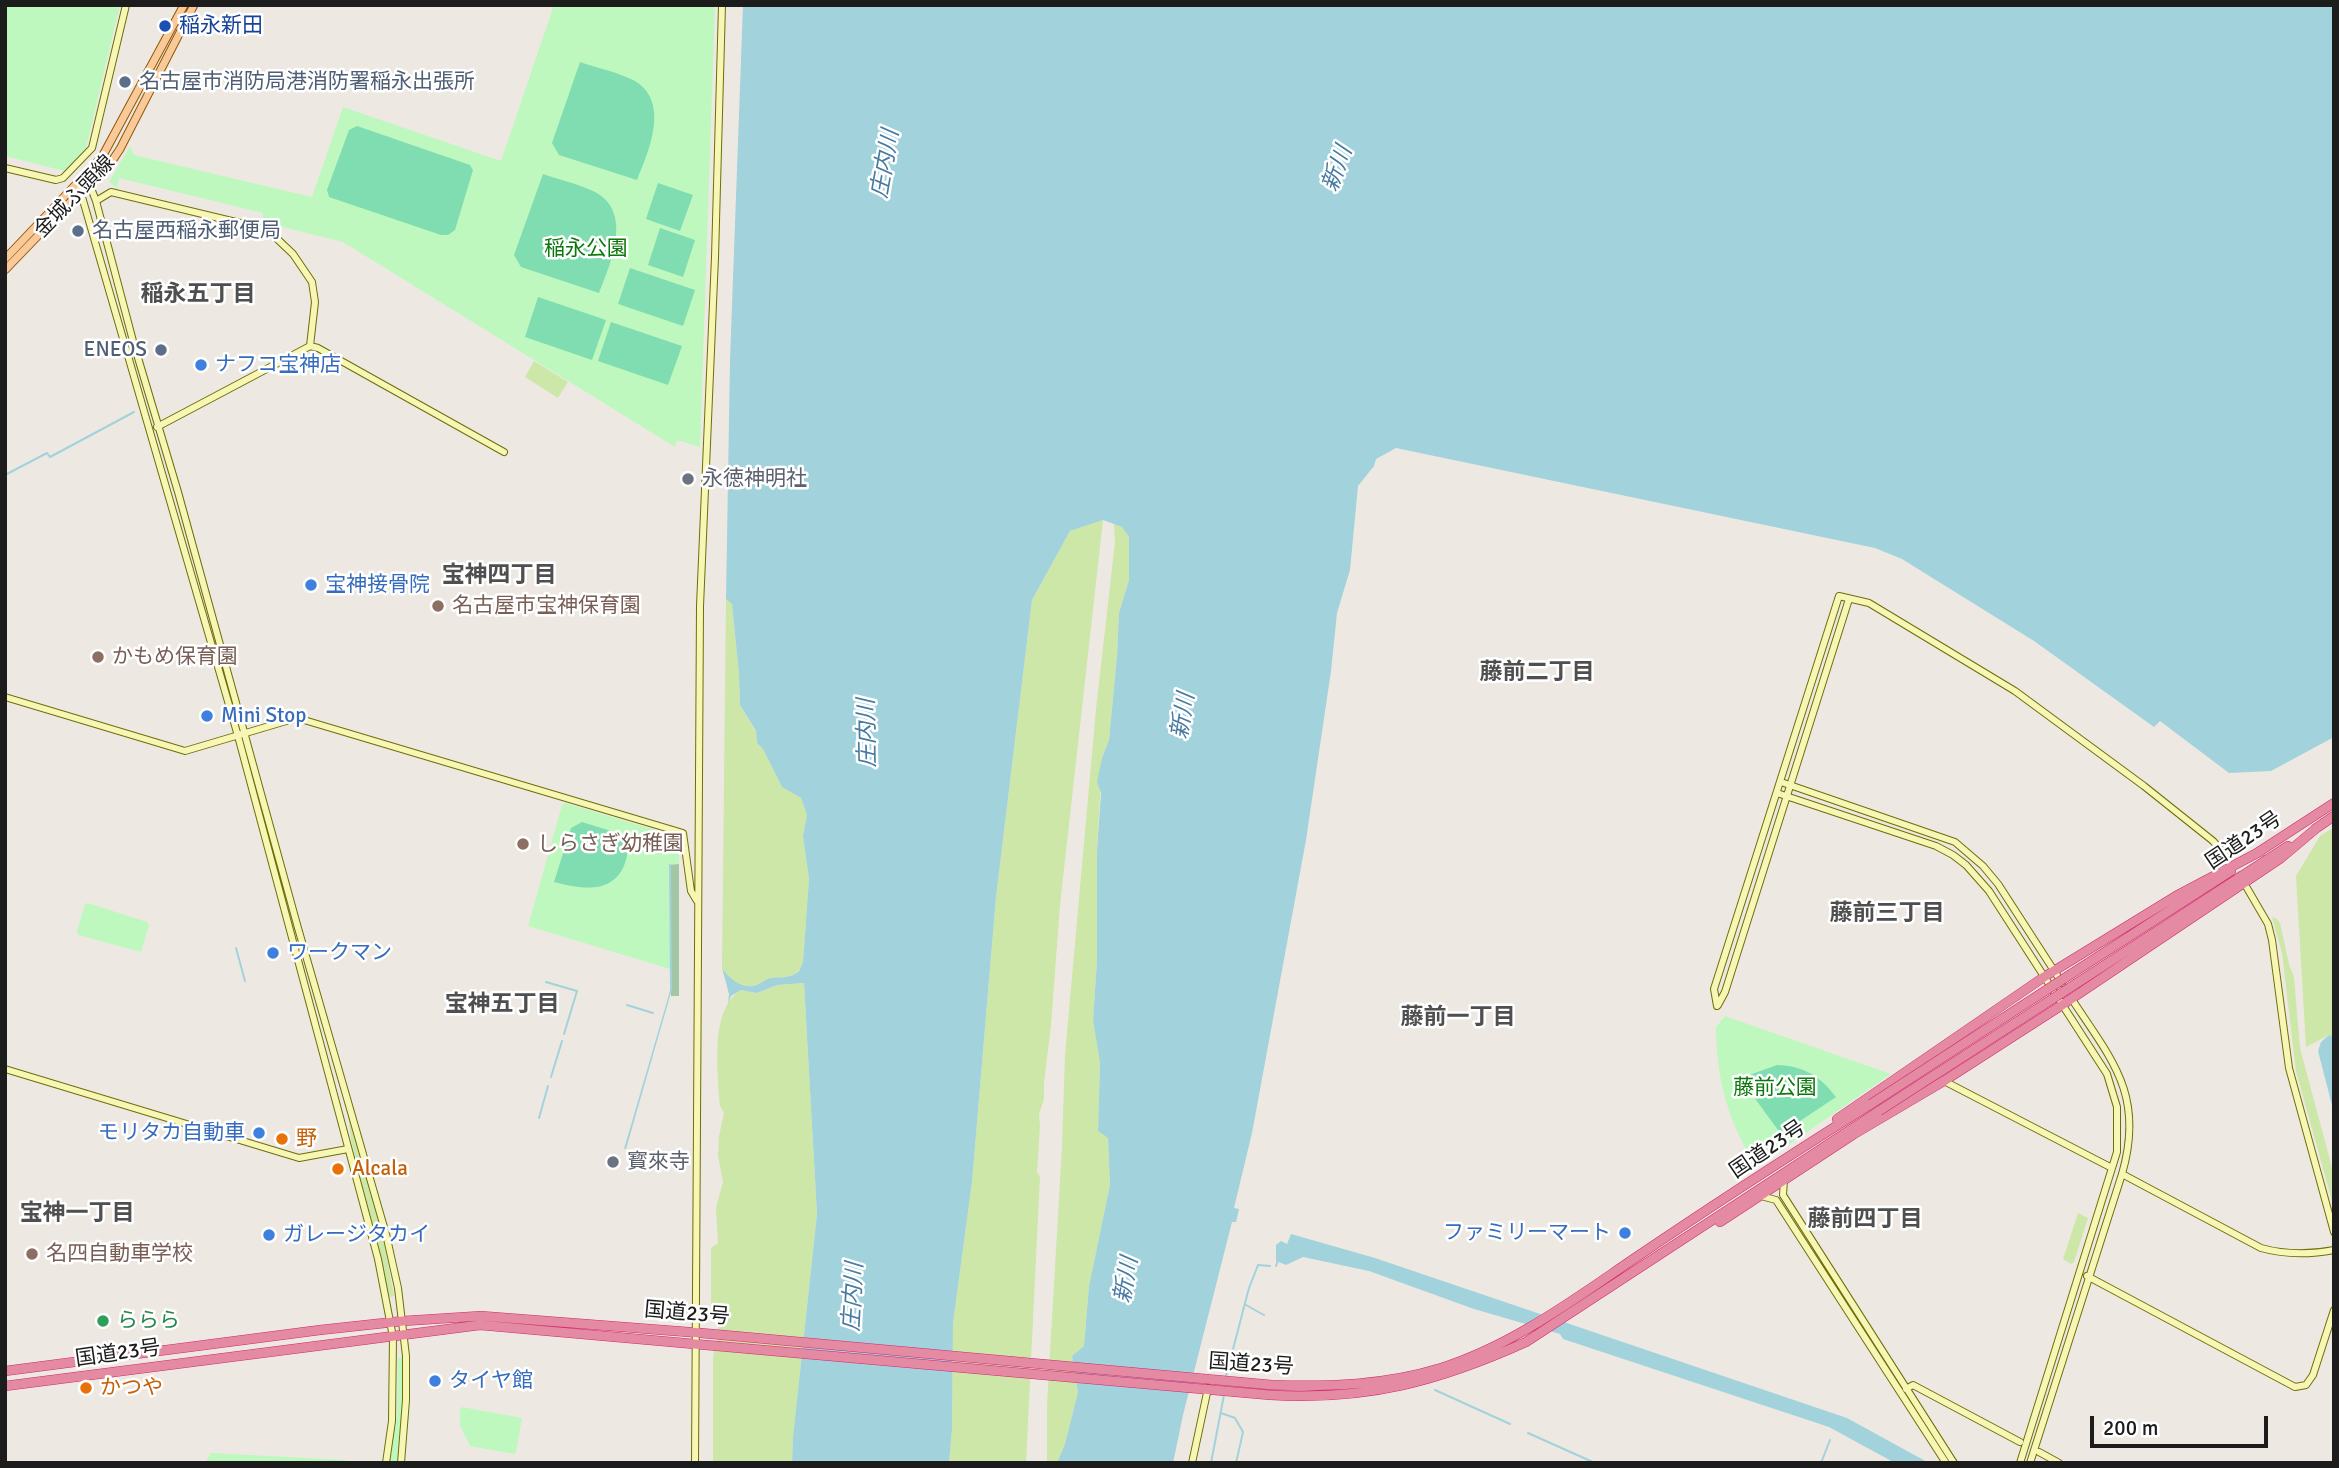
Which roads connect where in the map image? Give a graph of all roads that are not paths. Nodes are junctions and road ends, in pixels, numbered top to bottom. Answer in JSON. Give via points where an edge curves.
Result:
{"nodes":[{"id":1,"x":126,"y":5,"type":"edge"},
{"id":2,"x":184,"y":5,"type":"edge"},
{"id":3,"x":194,"y":5,"type":"edge"},
{"id":4,"x":722,"y":5,"type":"edge"},
{"id":5,"x":5,"y":168,"type":"edge"},
{"id":6,"x":89,"y":183,"type":"junction"},
{"id":7,"x":79,"y":187,"type":"junction"},
{"id":8,"x":96,"y":201,"type":"junction"},
{"id":9,"x":5,"y":259,"type":"edge"},
{"id":10,"x":5,"y":271,"type":"edge"},
{"id":11,"x":310,"y":346,"type":"junction"},
{"id":12,"x":158,"y":426,"type":"junction"},
{"id":13,"x":149,"y":430,"type":"junction"},
{"id":14,"x":503,"y":453,"type":"dead end"},
{"id":15,"x":1849,"y":599,"type":"junction"},
{"id":16,"x":5,"y":697,"type":"edge"},
{"id":17,"x":241,"y":735,"type":"junction"},
{"id":18,"x":1781,"y":782,"type":"junction"},
{"id":19,"x":1790,"y":785,"type":"junction"},
{"id":20,"x":1777,"y":793,"type":"junction"},
{"id":21,"x":1786,"y":796,"type":"junction"},
{"id":22,"x":2334,"y":803,"type":"edge"},
{"id":23,"x":2334,"y":816,"type":"edge"},
{"id":24,"x":2319,"y":826,"type":"junction"},
{"id":25,"x":2261,"y":851,"type":"junction"},
{"id":26,"x":2227,"y":857,"type":"tunnel mouth"},
{"id":27,"x":2247,"y":888,"type":"tunnel mouth"},
{"id":28,"x":698,"y":903,"type":"junction"},
{"id":29,"x":2054,"y":971,"type":"junction"},
{"id":30,"x":2044,"y":977,"type":"junction"},
{"id":31,"x":2074,"y":979,"type":"junction"},
{"id":32,"x":2072,"y":999,"type":"junction"},
{"id":33,"x":2062,"y":1006,"type":"junction"},
{"id":34,"x":5,"y":1069,"type":"edge"},
{"id":35,"x":1944,"y":1082,"type":"junction"},
{"id":36,"x":348,"y":1149,"type":"junction"},
{"id":37,"x":1791,"y":1154,"type":"junction"},
{"id":38,"x":2112,"y":1168,"type":"junction"},
{"id":39,"x":2122,"y":1174,"type":"junction"},
{"id":40,"x":1784,"y":1180,"type":"junction"},
{"id":41,"x":1761,"y":1196,"type":"junction"},
{"id":42,"x":2334,"y":1232,"type":"edge"},
{"id":43,"x":2334,"y":1250,"type":"edge"},
{"id":44,"x":2079,"y":1274,"type":"junction"},
{"id":45,"x":2089,"y":1277,"type":"junction"},
{"id":46,"x":1586,"y":1303,"type":"junction"},
{"id":47,"x":2334,"y":1310,"type":"edge"},
{"id":48,"x":403,"y":1321,"type":"junction"},
{"id":49,"x":391,"y":1322,"type":"junction"},
{"id":50,"x":534,"y":1324,"type":"junction"},
{"id":51,"x":404,"y":1335,"type":"junction"},
{"id":52,"x":393,"y":1337,"type":"junction"},
{"id":53,"x":694,"y":1337,"type":"junction"},
{"id":54,"x":1474,"y":1361,"type":"junction"},
{"id":55,"x":5,"y":1371,"type":"edge"},
{"id":56,"x":1207,"y":1384,"type":"junction"},
{"id":57,"x":5,"y":1386,"type":"edge"},
{"id":58,"x":1904,"y":1390,"type":"junction"},
{"id":59,"x":2020,"y":1442,"type":"dead end"},
{"id":60,"x":2039,"y":1452,"type":"dead end"},
{"id":61,"x":386,"y":1463,"type":"edge"},
{"id":62,"x":401,"y":1463,"type":"edge"},
{"id":63,"x":695,"y":1463,"type":"edge"},
{"id":64,"x":1192,"y":1463,"type":"edge"},
{"id":65,"x":1946,"y":1463,"type":"edge"},
{"id":66,"x":1954,"y":1463,"type":"edge"},
{"id":67,"x":2020,"y":1463,"type":"edge"},
{"id":68,"x":2030,"y":1463,"type":"edge"},
{"id":69,"x":2059,"y":1463,"type":"edge"}],
"edges":[{"from":1,"to":5,"type":"street","via":[[92,148],[56,180]]},
{"from":2,"to":7,"type":"main road","name":"金城ふ頭線","via":[[110,146]]},
{"from":3,"to":6,"type":"main road","name":"金城ふ頭線","via":[[120,149]]},
{"from":4,"to":28,"type":"street","via":[[700,606]]},
{"from":6,"to":7,"type":"main road","name":"金城ふ頭線"},
{"from":6,"to":8,"type":"street"},
{"from":7,"to":9,"type":"main road","name":"金城ふ頭線"},
{"from":7,"to":10,"type":"main road","name":"金城ふ頭線"},
{"from":7,"to":13,"type":"street"},
{"from":8,"to":11,"type":"street","via":[[111,192],[265,229],[293,254],[312,282],[315,302]]},
{"from":8,"to":12,"type":"street"},
{"from":11,"to":12,"type":"street"},
{"from":11,"to":14,"type":"street"},
{"from":12,"to":13,"type":"street"},
{"from":12,"to":17,"type":"street"},
{"from":13,"to":17,"type":"street"},
{"from":15,"to":18,"type":"street","via":[[1839,596]]},
{"from":15,"to":19,"type":"street"},
{"from":15,"to":26,"type":"street","via":[[1869,603],[2015,691],[2144,786]]},
{"from":16,"to":17,"type":"street","via":[[185,751]]},
{"from":17,"to":28,"type":"street","via":[[293,719],[304,720],[683,833],[691,891]]},
{"from":17,"to":36,"type":"street"},
{"from":17,"to":48,"type":"street","via":[[383,1224]]},
{"from":18,"to":19,"type":"street"},
{"from":18,"to":20,"type":"street"},
{"from":19,"to":21,"type":"street"},
{"from":19,"to":29,"type":"street","via":[[1955,842],[1998,884]]},
{"from":20,"to":21,"type":"street"},
{"from":20,"to":21,"type":"street","via":[[1714,989],[1717,1006]]},
{"from":21,"to":30,"type":"street","via":[[1953,855],[1989,891]]},
{"from":22,"to":25,"type":"highway","name":"国道23号"},
{"from":23,"to":24,"type":"highway","name":"国道23号"},
{"from":24,"to":31,"type":"highway","name":"国道23号"},
{"from":24,"to":32,"type":"highway","via":[[2281,858]]},
{"from":25,"to":29,"type":"highway","via":[[2185,890]]},
{"from":25,"to":31,"type":"highway","name":"国道23号"},
{"from":27,"to":42,"type":"street","via":[[2272,940],[2289,1068]]},
{"from":28,"to":53,"type":"street"},
{"from":29,"to":30,"type":"highway"},
{"from":29,"to":32,"type":"street"},
{"from":30,"to":33,"type":"street"},
{"from":30,"to":37,"type":"highway"},
{"from":31,"to":37,"type":"highway","name":"国道23号","bridge":true},
{"from":31,"to":46,"type":"highway","name":"国道23号","bridge":true},
{"from":32,"to":33,"type":"highway"},
{"from":32,"to":39,"type":"street","via":[[2122,1080],[2130,1121]]},
{"from":33,"to":35,"type":"highway"},
{"from":33,"to":38,"type":"street","via":[[2108,1074],[2115,1094],[2119,1139]]},
{"from":34,"to":36,"type":"street","via":[[299,1158]]},
{"from":35,"to":38,"type":"street"},
{"from":35,"to":40,"type":"highway"},
{"from":36,"to":49,"type":"street"},
{"from":37,"to":54,"type":"highway","name":"国道23号","via":[[1559,1310]]},
{"from":38,"to":44,"type":"street"},
{"from":39,"to":43,"type":"street","via":[[2261,1248],[2305,1254]]},
{"from":39,"to":45,"type":"street"},
{"from":40,"to":41,"type":"highway"},
{"from":40,"to":58,"type":"street","via":[[1783,1195]]},
{"from":41,"to":46,"type":"highway","via":[[1614,1290]]},
{"from":41,"to":58,"type":"street","via":[[1776,1200]]},
{"from":44,"to":45,"type":"street"},
{"from":44,"to":67,"type":"street"},
{"from":45,"to":47,"type":"street","via":[[2295,1387],[2306,1385],[2313,1376]]},
{"from":45,"to":68,"type":"street"},
{"from":46,"to":54,"type":"highway","name":"国道23号","via":[[1536,1336]]},
{"from":48,"to":49,"type":"highway","name":"国道23号"},
{"from":48,"to":50,"type":"highway","name":"国道23号","via":[[481,1315]]},
{"from":48,"to":51,"type":"street"},
{"from":49,"to":52,"type":"street"},
{"from":49,"to":55,"type":"highway","name":"国道23号"},
{"from":50,"to":51,"type":"highway","name":"国道23号","via":[[480,1325]]},
{"from":50,"to":53,"type":"highway","name":"国道23号"},
{"from":51,"to":52,"type":"highway","name":"国道23号"},
{"from":51,"to":62,"type":"street","via":[[406,1400]]},
{"from":52,"to":57,"type":"highway","name":"国道23号"},
{"from":52,"to":61,"type":"street","via":[[392,1421]]},
{"from":53,"to":56,"type":"highway","name":"国道23号"},
{"from":53,"to":63,"type":"street"},
{"from":54,"to":56,"type":"highway","name":"国道23号","via":[[1359,1384]]},
{"from":56,"to":64,"type":"street"},
{"from":58,"to":59,"type":"street","via":[[1913,1385]]},
{"from":58,"to":65,"type":"street"},
{"from":58,"to":66,"type":"street"},
{"from":60,"to":69,"type":"street"}]}
